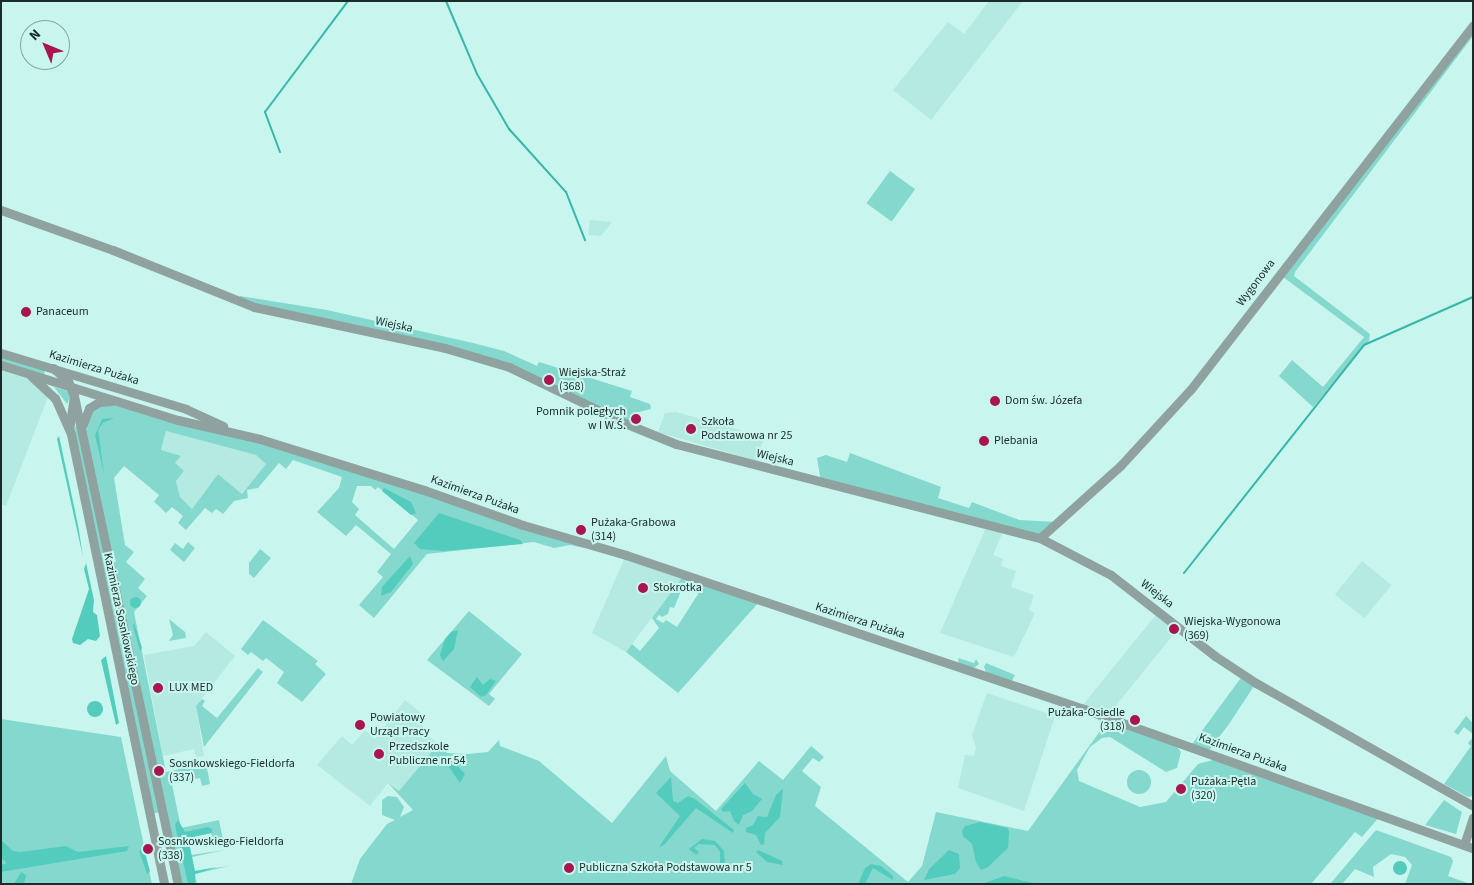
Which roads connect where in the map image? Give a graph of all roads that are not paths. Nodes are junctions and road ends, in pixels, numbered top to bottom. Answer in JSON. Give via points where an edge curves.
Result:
{"nodes":[{"id":1,"x":1473,"y":26,"type":"edge"},
{"id":2,"x":1,"y":210,"type":"edge"},
{"id":3,"x":1,"y":353,"type":"edge"},
{"id":4,"x":1,"y":365,"type":"edge"},
{"id":5,"x":52,"y":368,"type":"junction"},
{"id":6,"x":27,"y":372,"type":"junction"},
{"id":7,"x":70,"y":385,"type":"junction"},
{"id":8,"x":106,"y":385,"type":"junction"},
{"id":9,"x":82,"y":388,"type":"junction"},
{"id":10,"x":74,"y":396,"type":"junction"},
{"id":11,"x":125,"y":404,"type":"junction"},
{"id":12,"x":234,"y":431,"type":"junction"},
{"id":13,"x":71,"y":434,"type":"junction"},
{"id":14,"x":83,"y":434,"type":"junction"},
{"id":15,"x":1040,"y":538,"type":"junction"},
{"id":16,"x":1473,"y":806,"type":"edge"},
{"id":17,"x":1473,"y":817,"type":"edge"},
{"id":18,"x":1469,"y":846,"type":"edge"},
{"id":19,"x":164,"y":884,"type":"edge"},
{"id":20,"x":178,"y":884,"type":"edge"}],
"edges":[{"from":1,"to":15,"type":"street","name":"Wygonowa","via":[[1191,389],[1121,465]]},
{"from":2,"to":15,"type":"street","name":"Wiejska","via":[[254,307],[445,348],[509,367],[627,424],[682,446]]},
{"from":3,"to":5,"type":"street","name":"Kazimierza Pużaka"},
{"from":4,"to":6,"type":"street","name":"Kazimierza Pużaka"},
{"from":5,"to":7,"type":"street","name":"Kazimierza Sosnkowskiego"},
{"from":5,"to":8,"type":"street","name":"Kazimierza Pużaka"},
{"from":6,"to":7,"type":"street","name":"Kazimierza Pużaka"},
{"from":6,"to":13,"type":"street","name":"Kazimierza Sosnkowskiego","via":[[55,398]]},
{"from":7,"to":9,"type":"street","name":"Kazimierza Pużaka"},
{"from":7,"to":10,"type":"street","name":"Kazimierza Sosnkowskiego"},
{"from":8,"to":9,"type":"street"},
{"from":8,"to":12,"type":"street","name":"Kazimierza Pużaka","via":[[186,409]]},
{"from":9,"to":10,"type":"street"},
{"from":9,"to":11,"type":"street","name":"Kazimierza Pużaka"},
{"from":10,"to":13,"type":"street","via":[[70,410]]},
{"from":10,"to":14,"type":"street","name":"Kazimierza Sosnkowskiego"},
{"from":11,"to":12,"type":"street","name":"Kazimierza Pużaka","via":[[178,420]]},
{"from":11,"to":14,"type":"street","via":[[105,401],[94,404],[84,416]]},
{"from":12,"to":18,"type":"street","name":"Kazimierza Pużaka","via":[[626,555],[1084,709]]},
{"from":13,"to":19,"type":"street","name":"Kazimierza Sosnkowskiego"},
{"from":14,"to":20,"type":"street","name":"Kazimierza Sosnkowskiego"},
{"from":15,"to":16,"type":"street","name":"Wiejska","via":[[1111,575],[1215,656],[1256,683]]},
{"from":17,"to":18,"type":"street"}]}
